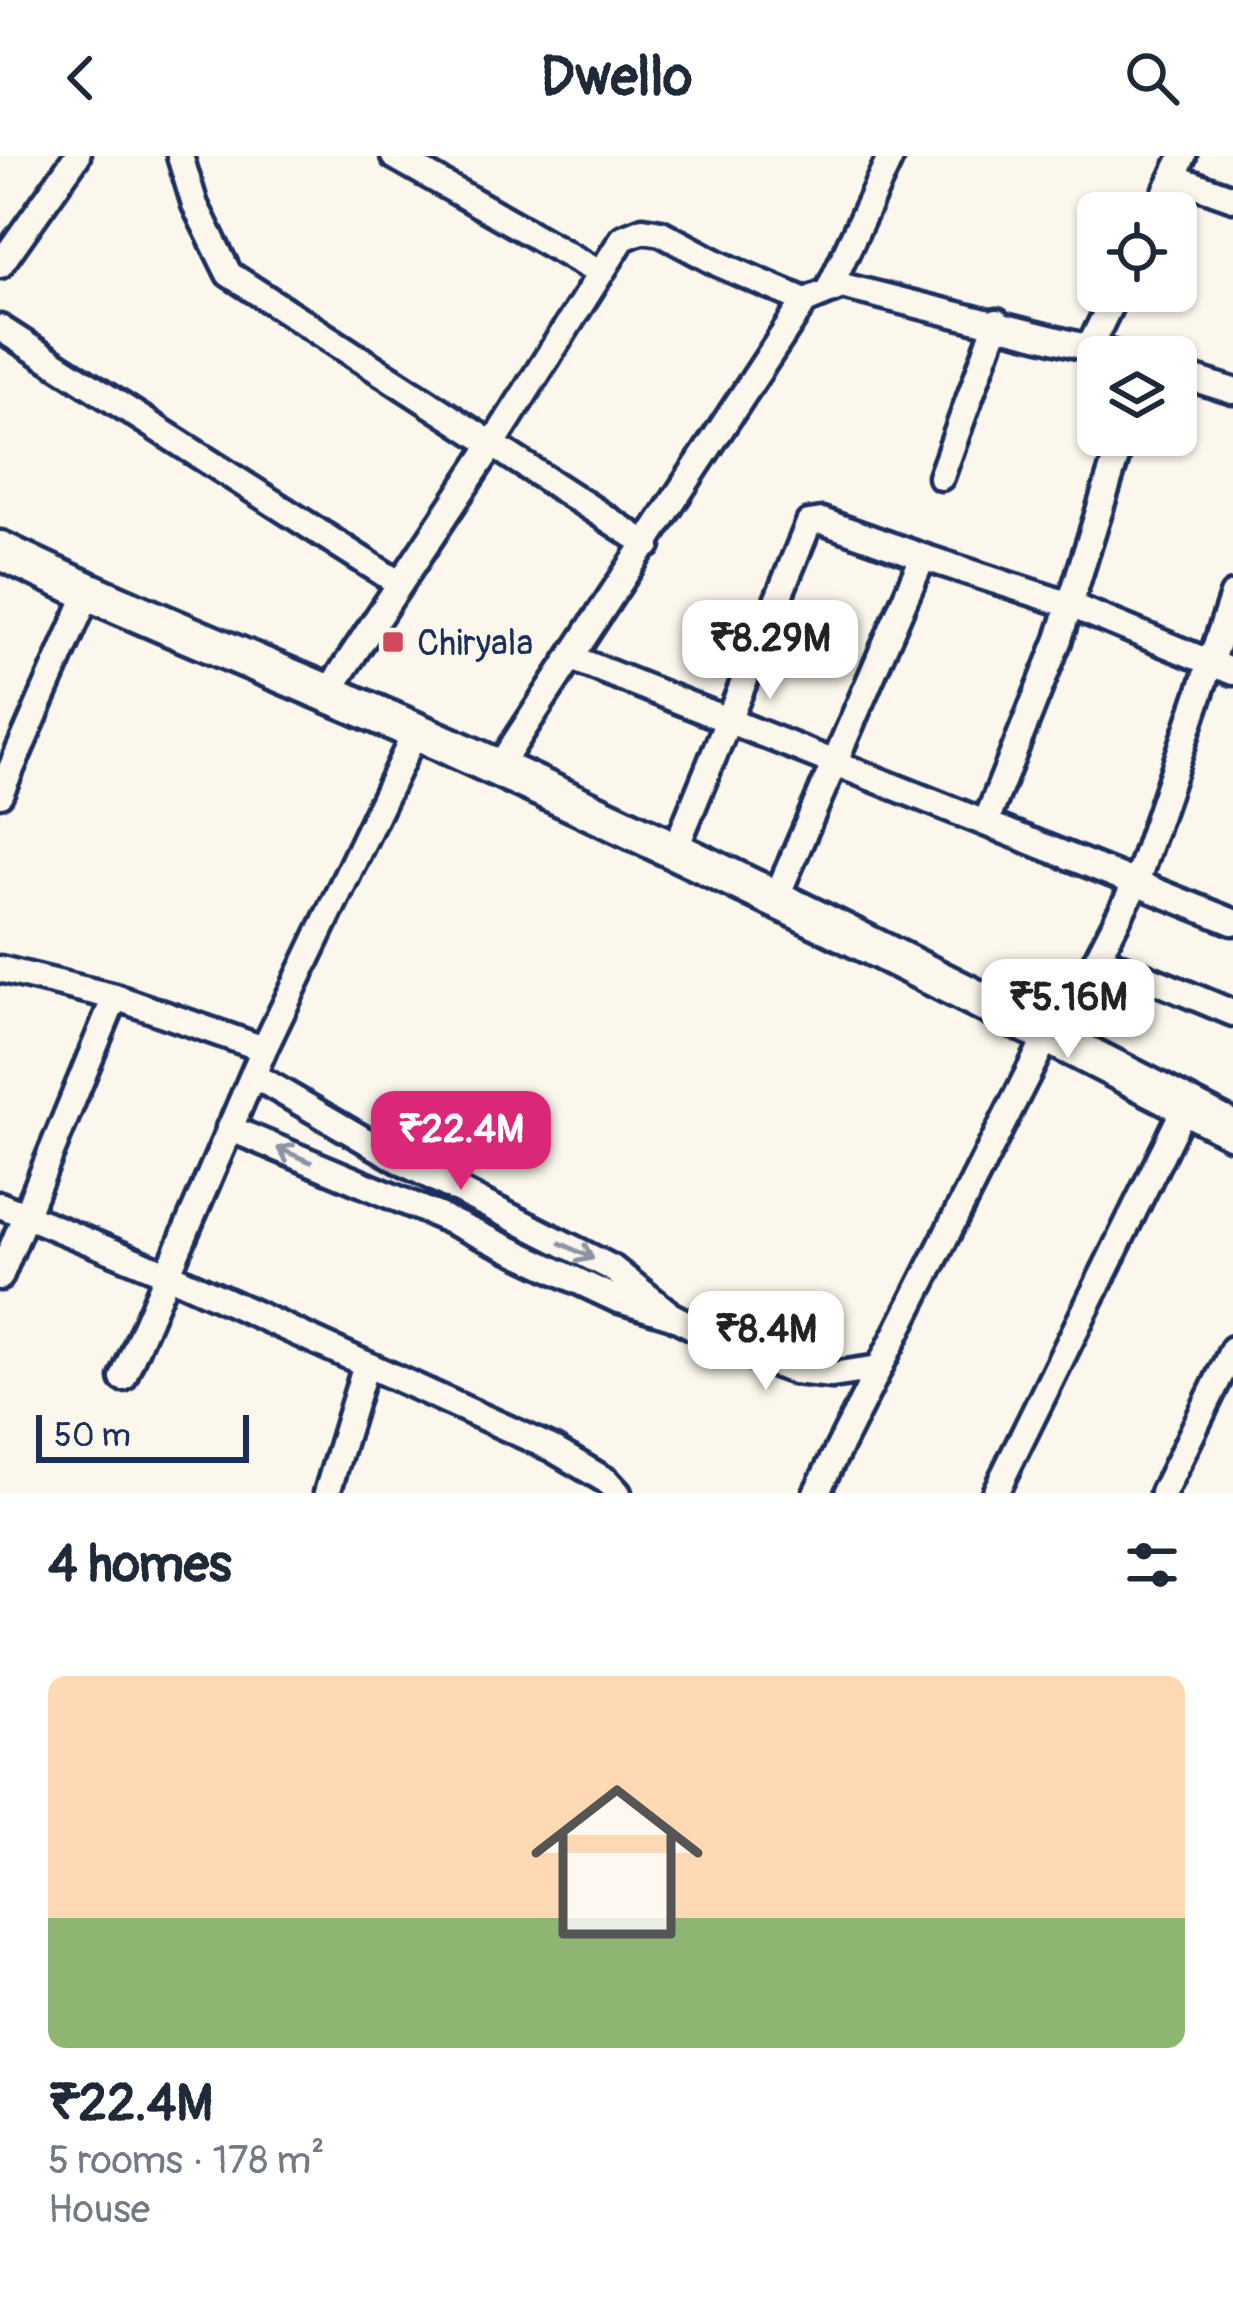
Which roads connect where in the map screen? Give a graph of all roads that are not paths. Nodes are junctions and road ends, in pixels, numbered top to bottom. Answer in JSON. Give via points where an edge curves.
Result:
{"nodes":[{"id":1,"x":77,"y":156,"type":"edge"},
{"id":2,"x":180,"y":156,"type":"edge"},
{"id":3,"x":394,"y":156,"type":"edge"},
{"id":4,"x":891,"y":156,"type":"edge"},
{"id":5,"x":1178,"y":167,"type":"edge"},
{"id":6,"x":1233,"y":198,"type":"edge"},
{"id":7,"x":0,"y":266,"type":"edge"},
{"id":8,"x":598,"y":272,"type":"junction"},
{"id":9,"x":829,"y":289,"type":"junction"},
{"id":10,"x":805,"y":301,"type":"junction"},
{"id":11,"x":997,"y":322,"type":"junction"},
{"id":12,"x":0,"y":328,"type":"edge"},
{"id":13,"x":1077,"y":343,"type":"edge"},
{"id":14,"x":1197,"y":380,"type":"edge"},
{"id":15,"x":1233,"y":391,"type":"edge"},
{"id":16,"x":492,"y":446,"type":"junction"},
{"id":17,"x":1116,"y":456,"type":"edge"},
{"id":18,"x":941,"y":477,"type":"dead end"},
{"id":19,"x":648,"y":544,"type":"junction"},
{"id":20,"x":0,"y":550,"type":"edge"},
{"id":21,"x":923,"y":557,"type":"junction"},
{"id":22,"x":400,"y":584,"type":"junction"},
{"id":23,"x":88,"y":593,"type":"junction"},
{"id":24,"x":1233,"y":595,"type":"edge"},
{"id":25,"x":1070,"y":605,"type":"junction"},
{"id":26,"x":572,"y":658,"type":"junction"},
{"id":27,"x":1222,"y":668,"type":"edge"},
{"id":28,"x":329,"y":692,"type":"junction"},
{"id":29,"x":731,"y":720,"type":"junction"},
{"id":30,"x":416,"y":731,"type":"junction"},
{"id":31,"x":838,"y":762,"type":"junction"},
{"id":32,"x":498,"y":768,"type":"junction"},
{"id":33,"x":0,"y":794,"type":"edge"},
{"id":34,"x":986,"y":822,"type":"junction"},
{"id":35,"x":675,"y":850,"type":"junction"},
{"id":36,"x":1136,"y":883,"type":"junction"},
{"id":37,"x":776,"y":898,"type":"junction"},
{"id":38,"x":1233,"y":922,"type":"edge"},
{"id":39,"x":1098,"y":957,"type":"junction"},
{"id":40,"x":0,"y":969,"type":"edge"},
{"id":41,"x":115,"y":997,"type":"junction"},
{"id":42,"x":1233,"y":1013,"type":"edge"},
{"id":43,"x":1048,"y":1032,"type":"junction"},
{"id":44,"x":264,"y":1049,"type":"junction"},
{"id":45,"x":253,"y":1075,"type":"junction"},
{"id":46,"x":1186,"y":1105,"type":"junction"},
{"id":47,"x":229,"y":1128,"type":"junction"},
{"id":48,"x":1233,"y":1130,"type":"edge"},
{"id":49,"x":0,"y":1205,"type":"edge"},
{"id":50,"x":24,"y":1216,"type":"junction"},
{"id":51,"x":165,"y":1273,"type":"junction"},
{"id":52,"x":0,"y":1276,"type":"edge"},
{"id":53,"x":672,"y":1316,"type":"junction"},
{"id":54,"x":1233,"y":1348,"type":"edge"},
{"id":55,"x":366,"y":1364,"type":"junction"},
{"id":56,"x":879,"y":1368,"type":"junction"},
{"id":57,"x":123,"y":1378,"type":"dead end"},
{"id":58,"x":327,"y":1493,"type":"edge"},
{"id":59,"x":618,"y":1493,"type":"edge"},
{"id":60,"x":816,"y":1493,"type":"edge"},
{"id":61,"x":995,"y":1493,"type":"edge"},
{"id":62,"x":1163,"y":1493,"type":"edge"}],
"edges":[{"from":1,"to":7,"type":"street"},
{"from":2,"to":16,"type":"street","via":[[229,274]]},
{"from":3,"to":8,"type":"street"},
{"from":4,"to":9,"type":"street"},
{"from":5,"to":6,"type":"street"},
{"from":8,"to":10,"type":"street","via":[[623,238],[643,230]]},
{"from":8,"to":16,"type":"street"},
{"from":9,"to":10,"type":"street"},
{"from":9,"to":11,"type":"street"},
{"from":10,"to":19,"type":"street"},
{"from":11,"to":13,"type":"street"},
{"from":11,"to":18,"type":"street"},
{"from":12,"to":22,"type":"street"},
{"from":14,"to":15,"type":"street"},
{"from":16,"to":19,"type":"street"},
{"from":16,"to":22,"type":"street"},
{"from":17,"to":25,"type":"street"},
{"from":19,"to":26,"type":"street"},
{"from":20,"to":23,"type":"street"},
{"from":21,"to":25,"type":"street"},
{"from":21,"to":29,"type":"street","via":[[809,523]]},
{"from":21,"to":31,"type":"street"},
{"from":22,"to":28,"type":"street"},
{"from":23,"to":28,"type":"street"},
{"from":23,"to":33,"type":"street"},
{"from":24,"to":27,"type":"street"},
{"from":25,"to":27,"type":"street"},
{"from":25,"to":34,"type":"street"},
{"from":26,"to":29,"type":"street"},
{"from":26,"to":32,"type":"street"},
{"from":27,"to":36,"type":"street"},
{"from":28,"to":30,"type":"street"},
{"from":29,"to":31,"type":"street"},
{"from":29,"to":35,"type":"street"},
{"from":30,"to":32,"type":"street"},
{"from":30,"to":44,"type":"street"},
{"from":31,"to":34,"type":"street"},
{"from":31,"to":37,"type":"street"},
{"from":32,"to":35,"type":"street"},
{"from":34,"to":36,"type":"street"},
{"from":35,"to":37,"type":"street"},
{"from":36,"to":38,"type":"street"},
{"from":36,"to":39,"type":"street"},
{"from":37,"to":43,"type":"street"},
{"from":39,"to":42,"type":"street"},
{"from":39,"to":43,"type":"street"},
{"from":40,"to":41,"type":"street"},
{"from":41,"to":44,"type":"street"},
{"from":41,"to":50,"type":"street"},
{"from":43,"to":46,"type":"street"},
{"from":43,"to":56,"type":"street"},
{"from":44,"to":45,"type":"street"},
{"from":45,"to":47,"type":"street"},
{"from":45,"to":53,"type":"street","one_way":true,"via":[[404,1163],[612,1268]]},
{"from":46,"to":48,"type":"street"},
{"from":46,"to":61,"type":"street"},
{"from":47,"to":51,"type":"street"},
{"from":53,"to":47,"type":"street","one_way":true,"via":[[616,1299]]},
{"from":49,"to":50,"type":"street"},
{"from":50,"to":51,"type":"street"},
{"from":50,"to":52,"type":"street"},
{"from":51,"to":55,"type":"street"},
{"from":51,"to":57,"type":"street"},
{"from":53,"to":56,"type":"street","via":[[794,1371]]},
{"from":54,"to":62,"type":"street"},
{"from":55,"to":58,"type":"street"},
{"from":55,"to":59,"type":"street","via":[[551,1448]]},
{"from":56,"to":60,"type":"street"}]}
